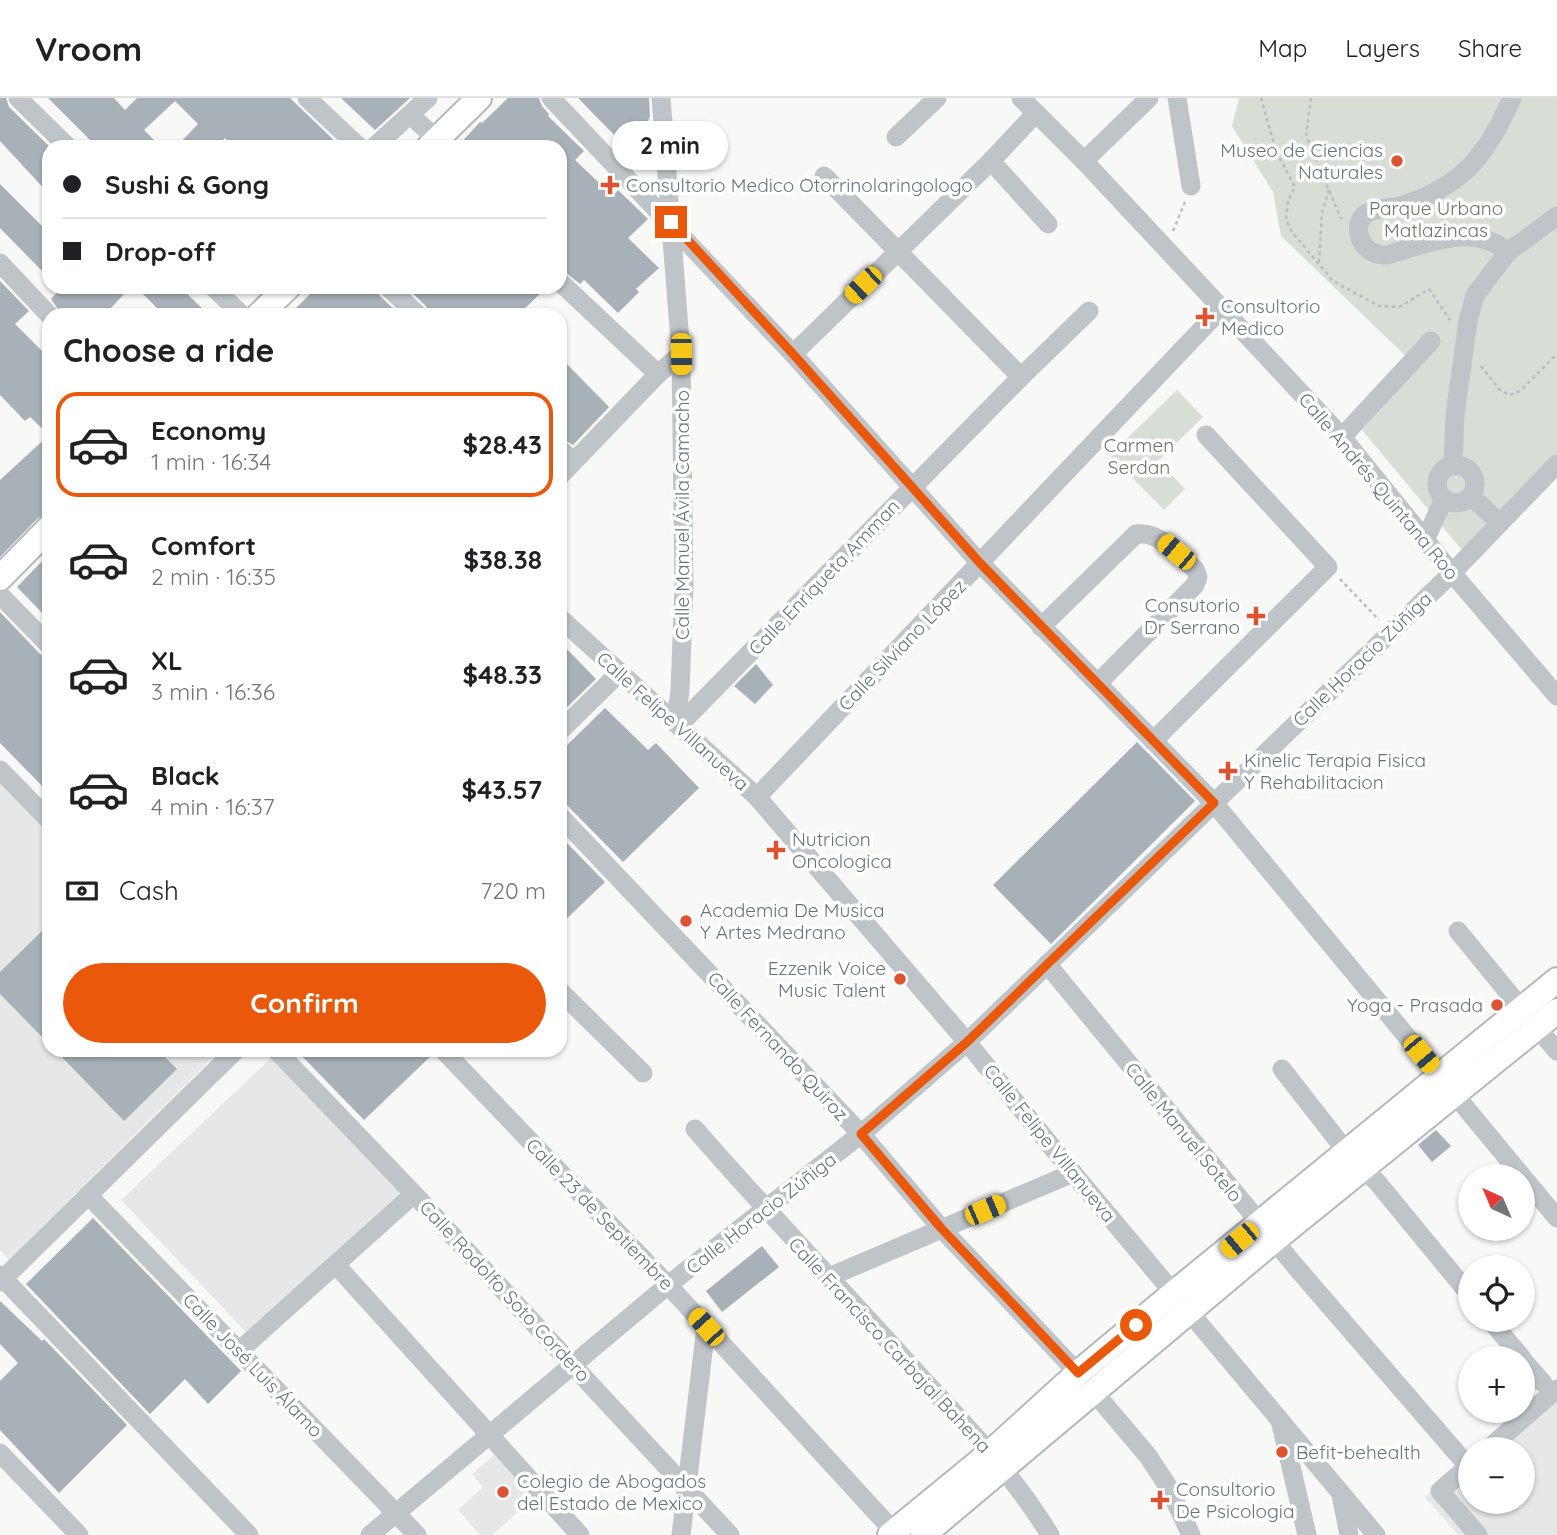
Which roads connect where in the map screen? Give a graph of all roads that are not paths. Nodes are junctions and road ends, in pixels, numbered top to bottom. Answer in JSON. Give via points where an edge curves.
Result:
{"nodes":[{"id":1,"x":18,"y":98,"type":"edge"},
{"id":2,"x":307,"y":98,"type":"edge"},
{"id":3,"x":428,"y":98,"type":"edge"},
{"id":4,"x":479,"y":98,"type":"edge"},
{"id":5,"x":551,"y":98,"type":"edge"},
{"id":6,"x":661,"y":98,"type":"edge"},
{"id":7,"x":937,"y":98,"type":"edge"},
{"id":8,"x":1021,"y":98,"type":"edge"},
{"id":9,"x":1149,"y":98,"type":"edge"},
{"id":10,"x":1177,"y":98,"type":"edge"},
{"id":11,"x":1512,"y":98,"type":"edge"},
{"id":12,"x":1036,"y":113,"type":"junction"},
{"id":13,"x":410,"y":116,"type":"junction"},
{"id":14,"x":896,"y":137,"type":"dead end"},
{"id":15,"x":61,"y":140,"type":"edge"},
{"id":16,"x":352,"y":140,"type":"edge"},
{"id":17,"x":382,"y":140,"type":"edge"},
{"id":18,"x":430,"y":140,"type":"edge"},
{"id":19,"x":436,"y":140,"type":"edge"},
{"id":20,"x":991,"y":161,"type":"junction"},
{"id":21,"x":1084,"y":162,"type":"junction"},
{"id":22,"x":824,"y":176,"type":"dead end"},
{"id":23,"x":1191,"y":186,"type":"road end"},
{"id":24,"x":1557,"y":216,"type":"edge"},
{"id":25,"x":671,"y":222,"type":"junction"},
{"id":26,"x":1048,"y":224,"type":"dead end"},
{"id":27,"x":898,"y":251,"type":"junction"},
{"id":28,"x":1508,"y":252,"type":"junction"},
{"id":29,"x":0,"y":263,"type":"edge"},
{"id":30,"x":567,"y":289,"type":"edge"},
{"id":31,"x":220,"y":294,"type":"edge"},
{"id":32,"x":281,"y":294,"type":"edge"},
{"id":33,"x":396,"y":294,"type":"edge"},
{"id":34,"x":42,"y":308,"type":"edge"},
{"id":35,"x":235,"y":308,"type":"edge"},
{"id":36,"x":266,"y":308,"type":"edge"},
{"id":37,"x":410,"y":308,"type":"edge"},
{"id":38,"x":1221,"y":309,"type":"junction"},
{"id":39,"x":1089,"y":311,"type":"dead end"},
{"id":40,"x":1431,"y":341,"type":"dead end"},
{"id":41,"x":681,"y":354,"type":"junction"},
{"id":42,"x":793,"y":354,"type":"junction"},
{"id":43,"x":658,"y":374,"type":"junction"},
{"id":44,"x":1021,"y":377,"type":"junction"},
{"id":45,"x":1206,"y":435,"type":"dead end"},
{"id":46,"x":1342,"y":438,"type":"junction"},
{"id":47,"x":567,"y":459,"type":"edge"},
{"id":48,"x":1453,"y":464,"type":"junction"},
{"id":49,"x":1557,"y":464,"type":"edge"},
{"id":50,"x":912,"y":488,"type":"junction"},
{"id":51,"x":1471,"y":496,"type":"junction"},
{"id":52,"x":1444,"y":499,"type":"junction"},
{"id":53,"x":1500,"y":523,"type":"junction"},
{"id":54,"x":42,"y":535,"type":"edge"},
{"id":55,"x":1425,"y":540,"type":"junction"},
{"id":56,"x":980,"y":563,"type":"junction"},
{"id":57,"x":1452,"y":573,"type":"junction"},
{"id":58,"x":0,"y":578,"type":"edge"},
{"id":59,"x":0,"y":595,"type":"edge"},
{"id":60,"x":567,"y":624,"type":"edge"},
{"id":61,"x":1041,"y":627,"type":"junction"},
{"id":62,"x":42,"y":638,"type":"edge"},
{"id":63,"x":620,"y":672,"type":"junction"},
{"id":64,"x":1098,"y":683,"type":"junction"},
{"id":65,"x":1557,"y":696,"type":"edge"},
{"id":66,"x":567,"y":724,"type":"edge"},
{"id":67,"x":677,"y":724,"type":"junction"},
{"id":68,"x":1153,"y":741,"type":"junction"},
{"id":69,"x":0,"y":770,"type":"edge"},
{"id":70,"x":757,"y":797,"type":"junction"},
{"id":71,"x":1214,"y":803,"type":"junction"},
{"id":72,"x":42,"y":813,"type":"edge"},
{"id":73,"x":567,"y":823,"type":"edge"},
{"id":74,"x":1458,"y":931,"type":"dead end"},
{"id":75,"x":1047,"y":964,"type":"junction"},
{"id":76,"x":1557,"y":979,"type":"edge"},
{"id":77,"x":567,"y":998,"type":"edge"},
{"id":78,"x":1521,"y":1008,"type":"junction"},
{"id":79,"x":1557,"y":1011,"type":"edge"},
{"id":80,"x":1537,"y":1028,"type":"junction"},
{"id":81,"x":967,"y":1042,"type":"junction"},
{"id":82,"x":1557,"y":1051,"type":"edge"},
{"id":83,"x":229,"y":1057,"type":"edge"},
{"id":84,"x":283,"y":1057,"type":"edge"},
{"id":85,"x":450,"y":1057,"type":"edge"},
{"id":86,"x":1282,"y":1069,"type":"dead end"},
{"id":87,"x":643,"y":1073,"type":"dead end"},
{"id":88,"x":1446,"y":1084,"type":"junction"},
{"id":89,"x":695,"y":1129,"type":"dead end"},
{"id":90,"x":861,"y":1134,"type":"junction"},
{"id":91,"x":1354,"y":1159,"type":"junction"},
{"id":92,"x":1512,"y":1164,"type":"edge"},
{"id":93,"x":1073,"y":1173,"type":"junction"},
{"id":94,"x":1535,"y":1191,"type":"edge"},
{"id":95,"x":414,"y":1194,"type":"junction"},
{"id":96,"x":88,"y":1195,"type":"junction"},
{"id":97,"x":766,"y":1210,"type":"junction"},
{"id":98,"x":1557,"y":1217,"type":"edge"},
{"id":99,"x":941,"y":1228,"type":"junction"},
{"id":100,"x":1266,"y":1232,"type":"junction"},
{"id":101,"x":335,"y":1265,"type":"junction"},
{"id":102,"x":829,"y":1276,"type":"junction"},
{"id":103,"x":1,"y":1278,"type":"edge"},
{"id":104,"x":1458,"y":1281,"type":"edge"},
{"id":105,"x":668,"y":1285,"type":"junction"},
{"id":106,"x":1181,"y":1302,"type":"junction"},
{"id":107,"x":706,"y":1327,"type":"junction"},
{"id":108,"x":1500,"y":1332,"type":"edge"},
{"id":109,"x":1512,"y":1346,"type":"edge"},
{"id":110,"x":240,"y":1350,"type":"junction"},
{"id":111,"x":574,"y":1365,"type":"junction"},
{"id":112,"x":1535,"y":1371,"type":"edge"},
{"id":113,"x":1085,"y":1382,"type":"junction"},
{"id":114,"x":1550,"y":1386,"type":"edge"},
{"id":115,"x":1280,"y":1420,"type":"junction"},
{"id":116,"x":490,"y":1435,"type":"junction"},
{"id":117,"x":1500,"y":1437,"type":"edge"},
{"id":118,"x":0,"y":1453,"type":"edge"},
{"id":119,"x":1458,"y":1453,"type":"edge"},
{"id":120,"x":996,"y":1460,"type":"junction"},
{"id":121,"x":1458,"y":1469,"type":"edge"},
{"id":122,"x":686,"y":1486,"type":"junction"},
{"id":123,"x":1341,"y":1492,"type":"junction"},
{"id":124,"x":1458,"y":1511,"type":"edge"},
{"id":125,"x":397,"y":1514,"type":"junction"},
{"id":126,"x":1460,"y":1514,"type":"edge"},
{"id":127,"x":893,"y":1534,"type":"edge"},
{"id":128,"x":79,"y":1535,"type":"edge"},
{"id":129,"x":249,"y":1535,"type":"edge"},
{"id":130,"x":370,"y":1535,"type":"edge"},
{"id":131,"x":417,"y":1535,"type":"edge"},
{"id":132,"x":580,"y":1535,"type":"edge"},
{"id":133,"x":681,"y":1535,"type":"edge"},
{"id":134,"x":730,"y":1535,"type":"edge"},
{"id":135,"x":923,"y":1535,"type":"edge"},
{"id":136,"x":1050,"y":1535,"type":"edge"},
{"id":137,"x":1191,"y":1535,"type":"edge"},
{"id":138,"x":1307,"y":1535,"type":"edge"},
{"id":139,"x":1349,"y":1535,"type":"edge"},
{"id":140,"x":1376,"y":1535,"type":"edge"},
{"id":141,"x":1479,"y":1535,"type":"edge"}],
"edges":[{"from":1,"to":15,"type":"street"},
{"from":2,"to":16,"type":"street"},
{"from":3,"to":13,"type":"street"},
{"from":4,"to":19,"type":"main road"},
{"from":5,"to":25,"type":"street"},
{"from":6,"to":25,"type":"street","name":"Calle Manuel Ávila Camacho"},
{"from":7,"to":14,"type":"street"},
{"from":8,"to":12,"type":"street","name":"Calle Andrés Quintana Roo"},
{"from":9,"to":21,"type":"street"},
{"from":10,"to":23,"type":"street"},
{"from":11,"to":28,"type":"street","via":[[1497,131],[1457,179],[1436,194],[1370,212],[1358,225],[1367,249],[1376,254],[1464,235],[1496,242]]},
{"from":12,"to":20,"type":"street"},
{"from":12,"to":21,"type":"street","name":"Calle Andrés Quintana Roo"},
{"from":13,"to":17,"type":"street"},
{"from":13,"to":18,"type":"street"},
{"from":20,"to":26,"type":"street"},
{"from":20,"to":27,"type":"street"},
{"from":21,"to":38,"type":"street","name":"Calle Andrés Quintana Roo"},
{"from":22,"to":27,"type":"street"},
{"from":24,"to":28,"type":"street"},
{"from":25,"to":41,"type":"street","name":"Calle Manuel Ávila Camacho"},
{"from":25,"to":42,"type":"street"},
{"from":27,"to":42,"type":"street"},
{"from":27,"to":44,"type":"street"},
{"from":28,"to":48,"type":"street","via":[[1475,295],[1464,342]]},
{"from":29,"to":34,"type":"street"},
{"from":30,"to":43,"type":"street"},
{"from":31,"to":35,"type":"street"},
{"from":32,"to":36,"type":"main road"},
{"from":33,"to":37,"type":"street"},
{"from":38,"to":46,"type":"street","name":"Calle Andrés Quintana Roo"},
{"from":38,"to":56,"type":"street","name":"Calle Silviano López"},
{"from":39,"to":44,"type":"street","name":"Calle Enriqueta Amman"},
{"from":40,"to":46,"type":"street"},
{"from":41,"to":43,"type":"street"},
{"from":41,"to":67,"type":"street","name":"Calle Manuel Ávila Camacho","via":[[684,587]]},
{"from":42,"to":50,"type":"street"},
{"from":43,"to":47,"type":"street"},
{"from":44,"to":50,"type":"street","name":"Calle Enriqueta Amman"},
{"from":45,"to":68,"type":"street","via":[[1328,567]]},
{"from":46,"to":55,"type":"street","name":"Calle Andrés Quintana Roo"},
{"from":48,"to":51,"type":"street","via":[[1473,474]]},
{"from":48,"to":52,"type":"street","via":[[1437,478]]},
{"from":49,"to":53,"type":"street","name":"Calle Horacio Zúñiga"},
{"from":50,"to":56,"type":"street"},
{"from":50,"to":67,"type":"street","name":"Calle Enriqueta Amman"},
{"from":51,"to":52,"type":"street","via":[[1457,503]]},
{"from":51,"to":53,"type":"street"},
{"from":52,"to":55,"type":"street"},
{"from":53,"to":57,"type":"street","name":"Calle Horacio Zúñiga"},
{"from":54,"to":58,"type":"main road"},
{"from":55,"to":57,"type":"street","name":"Calle Andrés Quintana Roo"},
{"from":56,"to":61,"type":"street"},
{"from":56,"to":70,"type":"street","name":"Calle Silviano López"},
{"from":57,"to":65,"type":"street","name":"Calle Andrés Quintana Roo"},
{"from":57,"to":71,"type":"street","name":"Calle Horacio Zúñiga"},
{"from":59,"to":62,"type":"street"},
{"from":60,"to":63,"type":"street","name":"Calle Felipe Villanueva"},
{"from":61,"to":64,"type":"street"},
{"from":61,"to":64,"type":"street","via":[[1136,534],[1156,536],[1195,569],[1195,585]]},
{"from":63,"to":66,"type":"street"},
{"from":63,"to":67,"type":"street","name":"Calle Felipe Villanueva"},
{"from":64,"to":68,"type":"street"},
{"from":67,"to":70,"type":"street","name":"Calle Felipe Villanueva"},
{"from":68,"to":71,"type":"street"},
{"from":69,"to":72,"type":"street"},
{"from":70,"to":81,"type":"street","name":"Calle Felipe Villanueva"},
{"from":71,"to":75,"type":"street","name":"Calle Horacio Zúñiga"},
{"from":71,"to":88,"type":"street"},
{"from":73,"to":90,"type":"street","name":"Calle Fernando Quiroz"},
{"from":74,"to":78,"type":"street"},
{"from":75,"to":81,"type":"street","name":"Calle Horacio Zúñiga"},
{"from":75,"to":100,"type":"street","name":"Calle Manuel Sotelo"},
{"from":76,"to":78,"type":"main road"},
{"from":77,"to":87,"type":"street"},
{"from":78,"to":88,"type":"main road"},
{"from":79,"to":80,"type":"main road"},
{"from":80,"to":82,"type":"street"},
{"from":80,"to":88,"type":"main road"},
{"from":81,"to":90,"type":"street","name":"Calle Horacio Zúñiga"},
{"from":81,"to":93,"type":"street","name":"Calle Felipe Villanueva"},
{"from":83,"to":96,"type":"street"},
{"from":84,"to":95,"type":"street","name":"Calle Rodolfo Soto Cordero"},
{"from":85,"to":105,"type":"street","name":"Calle 23 de Septiembre"},
{"from":86,"to":91,"type":"street"},
{"from":88,"to":91,"type":"main road"},
{"from":88,"to":92,"type":"street"},
{"from":89,"to":97,"type":"street","name":"Calle Francisco Carbajal Bahena"},
{"from":90,"to":97,"type":"street","name":"Calle Horacio Zúñiga"},
{"from":90,"to":99,"type":"street","name":"Calle Fernando Quiroz"},
{"from":91,"to":100,"type":"main road"},
{"from":91,"to":104,"type":"street"},
{"from":93,"to":99,"type":"street"},
{"from":93,"to":106,"type":"street","name":"Calle Felipe Villanueva"},
{"from":94,"to":98,"type":"street"},
{"from":95,"to":101,"type":"street"},
{"from":95,"to":111,"type":"street","name":"Calle Rodolfo Soto Cordero"},
{"from":96,"to":103,"type":"street"},
{"from":96,"to":110,"type":"street","name":"Calle José Luis Álamo"},
{"from":97,"to":102,"type":"street","name":"Calle Francisco Carbajal Bahena"},
{"from":97,"to":105,"type":"street","name":"Calle Horacio Zúñiga"},
{"from":99,"to":102,"type":"street"},
{"from":99,"to":113,"type":"street","name":"Calle Fernando Quiroz"},
{"from":100,"to":106,"type":"main road"},
{"from":100,"to":119,"type":"street","name":"Calle Manuel Sotelo"},
{"from":101,"to":110,"type":"street"},
{"from":101,"to":116,"type":"street"},
{"from":102,"to":120,"type":"street","name":"Calle Francisco Carbajal Bahena"},
{"from":103,"to":129,"type":"street"},
{"from":105,"to":107,"type":"street","name":"Calle 23 de Septiembre"},
{"from":105,"to":111,"type":"street","name":"Calle Horacio Zúñiga"},
{"from":106,"to":113,"type":"main road"},
{"from":106,"to":115,"type":"street","name":"Calle Felipe Villanueva"},
{"from":107,"to":122,"type":"street"},
{"from":107,"to":127,"type":"street","name":"Calle 23 de Septiembre"},
{"from":108,"to":109,"type":"street"},
{"from":110,"to":125,"type":"street","name":"Calle José Luis Álamo"},
{"from":111,"to":116,"type":"street","name":"Calle Horacio Zúñiga"},
{"from":111,"to":122,"type":"street","name":"Calle Rodolfo Soto Cordero"},
{"from":112,"to":114,"type":"street"},
{"from":113,"to":120,"type":"main road"},
{"from":113,"to":137,"type":"street","name":"Calle Fernando Quiroz","via":[[1148,1456]]},
{"from":114,"to":117,"type":"street"},
{"from":115,"to":123,"type":"street","name":"Calle Felipe Villanueva"},
{"from":115,"to":138,"type":"street"},
{"from":116,"to":125,"type":"street","name":"Calle Horacio Zúñiga"},
{"from":116,"to":132,"type":"street"},
{"from":118,"to":128,"type":"street"},
{"from":120,"to":127,"type":"main road"},
{"from":120,"to":135,"type":"main road"},
{"from":120,"to":136,"type":"street","name":"Calle Francisco Carbajal Bahena"},
{"from":121,"to":124,"type":"street","via":[[1440,1491]]},
{"from":122,"to":133,"type":"street"},
{"from":122,"to":134,"type":"street","name":"Calle Rodolfo Soto Cordero"},
{"from":123,"to":139,"type":"street"},
{"from":123,"to":140,"type":"street","name":"Calle Felipe Villanueva"},
{"from":125,"to":130,"type":"street","name":"Calle Horacio Zúñiga"},
{"from":125,"to":131,"type":"street","name":"Calle José Luis Álamo"},
{"from":126,"to":141,"type":"street"}]}
